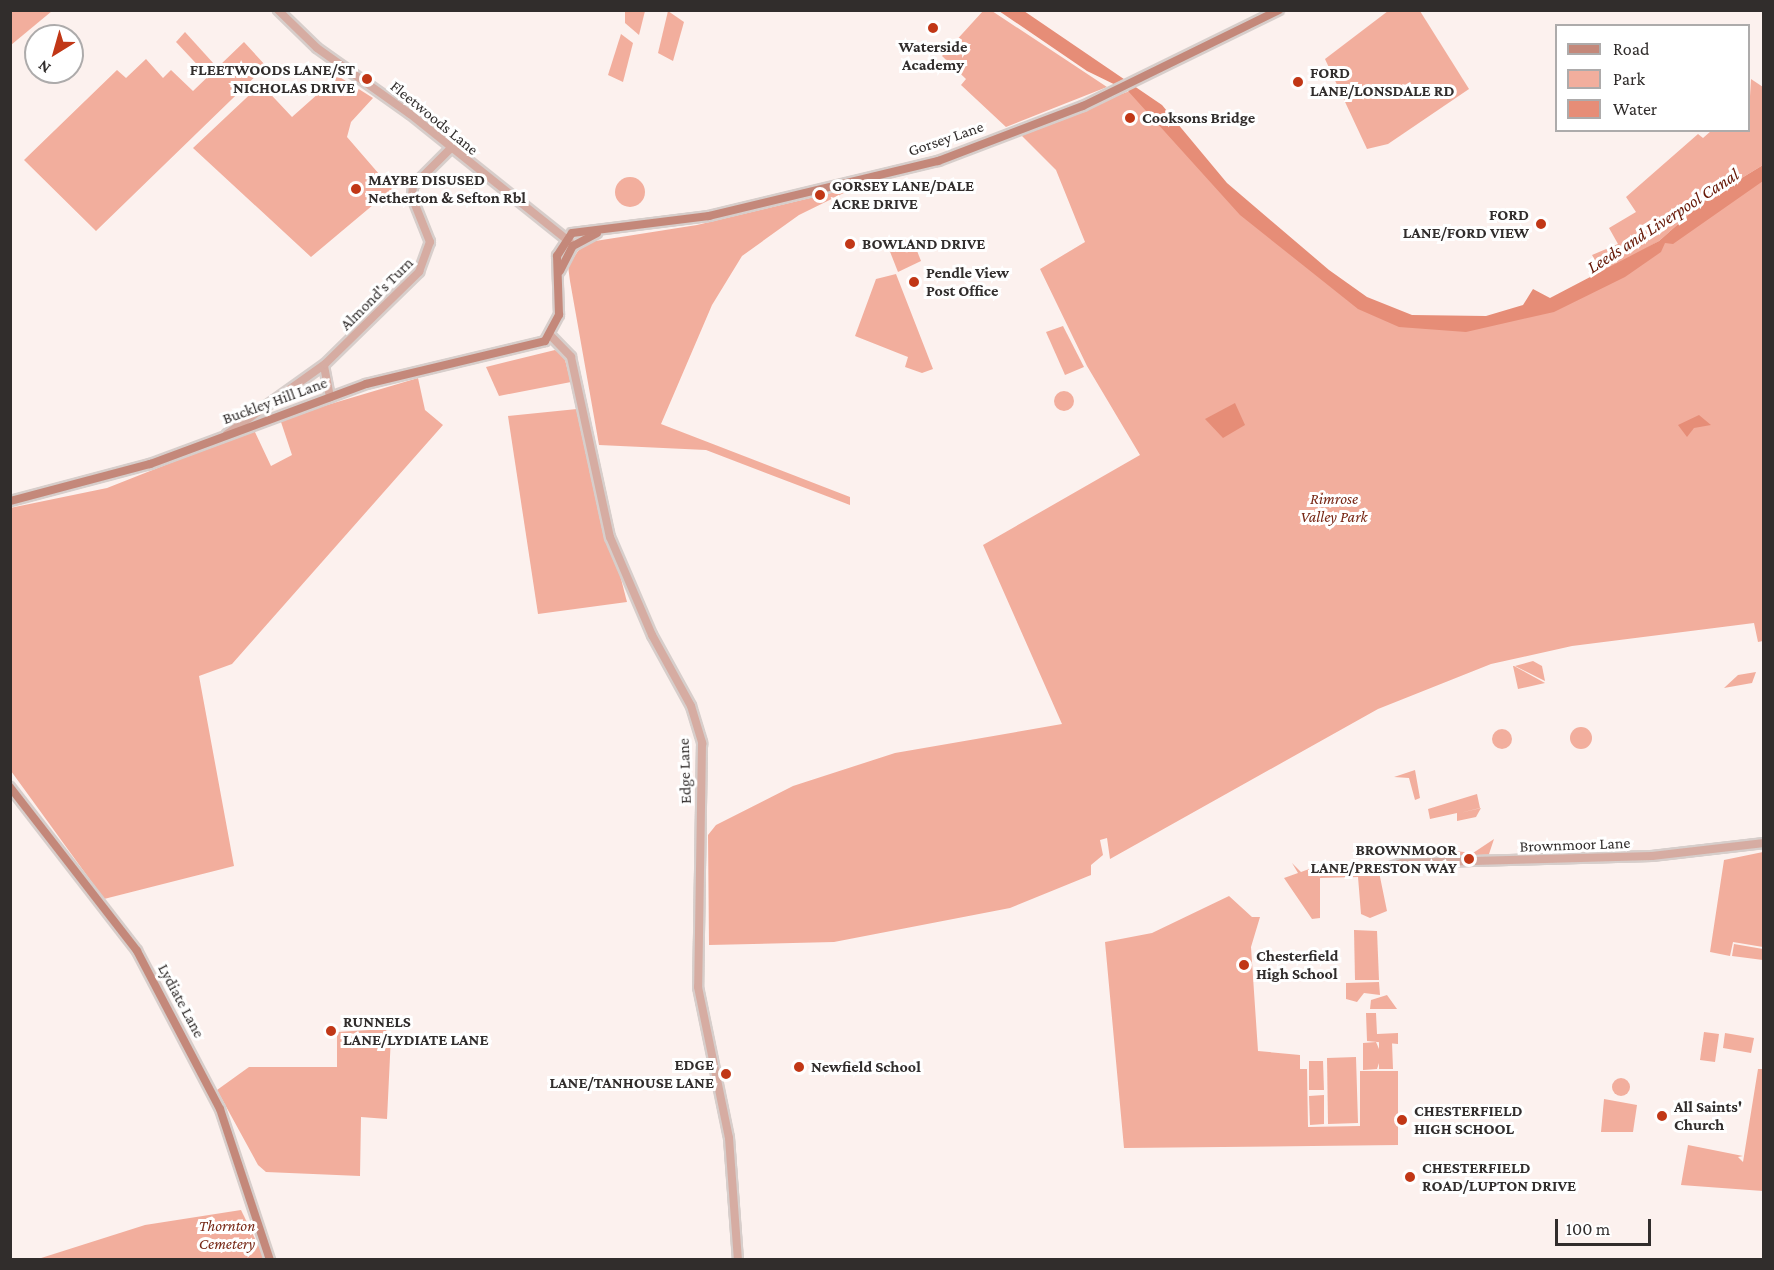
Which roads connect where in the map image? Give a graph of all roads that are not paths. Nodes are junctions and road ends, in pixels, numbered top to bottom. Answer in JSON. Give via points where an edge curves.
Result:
{"nodes":[{"id":1,"x":278,"y":10,"type":"edge"},
{"id":2,"x":1279,"y":10,"type":"edge"},
{"id":3,"x":451,"y":148,"type":"junction"},
{"id":4,"x":603,"y":230,"type":"junction"},
{"id":5,"x":566,"y":237,"type":"junction"},
{"id":6,"x":573,"y":246,"type":"junction"},
{"id":7,"x":558,"y":276,"type":"junction"},
{"id":8,"x":551,"y":336,"type":"junction"},
{"id":9,"x":325,"y":364,"type":"junction"},
{"id":10,"x":330,"y":397,"type":"junction"},
{"id":11,"x":226,"y":435,"type":"junction"},
{"id":12,"x":10,"y":501,"type":"edge"},
{"id":13,"x":10,"y":787,"type":"edge"},
{"id":14,"x":1764,"y":843,"type":"edge"},
{"id":15,"x":1388,"y":868,"type":"dead end"},
{"id":16,"x":270,"y":1260,"type":"edge"},
{"id":17,"x":738,"y":1260,"type":"edge"}],
"edges":[{"from":1,"to":3,"type":"street","name":"Fleetwoods Lane","via":[[317,48]]},
{"from":2,"to":4,"type":"main road","name":"Gorsey Lane","via":[[1116,90],[938,161],[709,216]]},
{"from":3,"to":5,"type":"street","name":"Fleetwoods Lane"},
{"from":3,"to":9,"type":"street","name":"Almond's Turn","via":[[413,186],[412,197],[428,228],[426,264]]},
{"from":4,"to":5,"type":"main road","name":"Gorsey Lane"},
{"from":4,"to":6,"type":"main road","name":"Gorsey Lane"},
{"from":5,"to":6,"type":"street","name":"Fleetwoods Lane"},
{"from":5,"to":7,"type":"main road","via":[[557,256]]},
{"from":6,"to":7,"type":"main road"},
{"from":7,"to":8,"type":"main road","via":[[559,315]]},
{"from":8,"to":10,"type":"main road","name":"Buckley Hill Lane","via":[[523,349]]},
{"from":8,"to":17,"type":"street","name":"Edge Lane","via":[[570,357],[610,537],[652,635],[691,706],[702,743],[698,987],[729,1138]]},
{"from":9,"to":10,"type":"street"},
{"from":9,"to":11,"type":"street","name":"Almond's Turn"},
{"from":10,"to":11,"type":"main road","name":"Buckley Hill Lane"},
{"from":11,"to":12,"type":"main road","name":"Buckley Hill Lane","via":[[150,464]]},
{"from":13,"to":16,"type":"main road","name":"Lydiate Lane","via":[[137,951],[220,1109]]},
{"from":14,"to":15,"type":"street","name":"Brownmoor Lane","via":[[1652,856],[1402,863]]}]}
